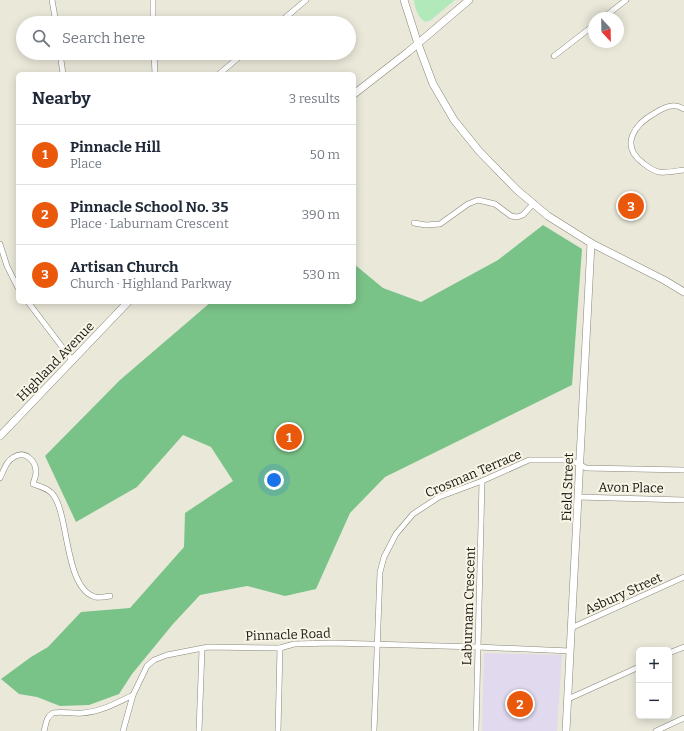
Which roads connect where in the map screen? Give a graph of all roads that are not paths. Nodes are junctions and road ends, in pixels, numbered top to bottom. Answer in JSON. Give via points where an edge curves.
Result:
{"nodes":[{"id":1,"x":52,"y":0,"type":"edge"},
{"id":2,"x":153,"y":0,"type":"edge"},
{"id":3,"x":306,"y":0,"type":"edge"},
{"id":4,"x":404,"y":0,"type":"edge"},
{"id":5,"x":468,"y":0,"type":"edge"},
{"id":6,"x":626,"y":0,"type":"edge"},
{"id":7,"x":611,"y":12,"type":"edge"},
{"id":8,"x":55,"y":16,"type":"edge"},
{"id":9,"x":154,"y":16,"type":"edge"},
{"id":10,"x":287,"y":16,"type":"edge"},
{"id":11,"x":588,"y":30,"type":"edge"},
{"id":12,"x":418,"y":44,"type":"junction"},
{"id":13,"x":554,"y":56,"type":"dead end"},
{"id":14,"x":61,"y":60,"type":"edge"},
{"id":15,"x":154,"y":60,"type":"edge"},
{"id":16,"x":236,"y":60,"type":"edge"},
{"id":17,"x":63,"y":72,"type":"edge"},
{"id":18,"x":155,"y":72,"type":"edge"},
{"id":19,"x":221,"y":72,"type":"edge"},
{"id":20,"x":356,"y":92,"type":"edge"},
{"id":21,"x":684,"y":109,"type":"edge"},
{"id":22,"x":684,"y":170,"type":"edge"},
{"id":23,"x":533,"y":204,"type":"junction"},
{"id":24,"x":414,"y":223,"type":"dead end"},
{"id":25,"x":0,"y":244,"type":"edge"},
{"id":26,"x":591,"y":244,"type":"junction"},
{"id":27,"x":16,"y":284,"type":"edge"},
{"id":28,"x":684,"y":292,"type":"edge"},
{"id":29,"x":30,"y":304,"type":"edge"},
{"id":30,"x":126,"y":304,"type":"edge"},
{"id":31,"x":72,"y":360,"type":"junction"},
{"id":32,"x":0,"y":436,"type":"edge"},
{"id":33,"x":579,"y":465,"type":"junction"},
{"id":34,"x":684,"y":470,"type":"edge"},
{"id":35,"x":0,"y":478,"type":"edge"},
{"id":36,"x":482,"y":481,"type":"junction"},
{"id":37,"x":578,"y":497,"type":"junction"},
{"id":38,"x":684,"y":500,"type":"edge"},
{"id":39,"x":684,"y":577,"type":"edge"},
{"id":40,"x":110,"y":596,"type":"dead end"},
{"id":41,"x":572,"y":628,"type":"junction"},
{"id":42,"x":376,"y":644,"type":"junction"},
{"id":43,"x":478,"y":647,"type":"junction"},
{"id":44,"x":684,"y":647,"type":"edge"},
{"id":45,"x":280,"y":648,"type":"junction"},
{"id":46,"x":202,"y":649,"type":"junction"},
{"id":47,"x":570,"y":651,"type":"junction"},
{"id":48,"x":672,"y":652,"type":"edge"},
{"id":49,"x":636,"y":668,"type":"edge"},
{"id":50,"x":133,"y":695,"type":"junction"},
{"id":51,"x":568,"y":699,"type":"junction"},
{"id":52,"x":684,"y":718,"type":"edge"},
{"id":53,"x":44,"y":731,"type":"edge"},
{"id":54,"x":123,"y":731,"type":"edge"},
{"id":55,"x":199,"y":731,"type":"edge"},
{"id":56,"x":278,"y":731,"type":"edge"},
{"id":57,"x":374,"y":731,"type":"edge"},
{"id":58,"x":476,"y":731,"type":"edge"},
{"id":59,"x":566,"y":731,"type":"edge"},
{"id":60,"x":656,"y":731,"type":"edge"}],
"edges":[{"from":1,"to":8,"type":"street"},
{"from":2,"to":9,"type":"street"},
{"from":3,"to":10,"type":"street"},
{"from":4,"to":12,"type":"street"},
{"from":5,"to":12,"type":"street"},
{"from":6,"to":7,"type":"street"},
{"from":11,"to":13,"type":"street"},
{"from":12,"to":20,"type":"street"},
{"from":12,"to":23,"type":"street","via":[[433,84],[454,120],[480,151]]},
{"from":14,"to":17,"type":"street"},
{"from":15,"to":18,"type":"street"},
{"from":16,"to":19,"type":"street"},
{"from":21,"to":22,"type":"street","via":[[671,106],[646,118],[632,134],[630,144],[634,154],[654,171]]},
{"from":23,"to":24,"type":"street","via":[[523,215],[511,216],[495,204],[478,200],[440,224]]},
{"from":23,"to":26,"type":"street"},
{"from":25,"to":27,"type":"street"},
{"from":26,"to":28,"type":"street"},
{"from":26,"to":33,"type":"street","name":"Field Street"},
{"from":29,"to":31,"type":"street"},
{"from":30,"to":31,"type":"street","name":"Highland Avenue"},
{"from":31,"to":32,"type":"street","name":"Highland Avenue"},
{"from":33,"to":34,"type":"street","name":"Crosman Terrace","via":[[586,468]]},
{"from":33,"to":36,"type":"street","name":"Crosman Terrace","via":[[572,460],[529,460]]},
{"from":33,"to":37,"type":"street","name":"Field Street"},
{"from":35,"to":40,"type":"street","via":[[14,457],[24,455],[30,458],[35,464],[36,472],[33,484],[50,491],[57,501],[70,557],[79,581],[85,590],[95,597]]},
{"from":36,"to":42,"type":"street","name":"Crosman Terrace","via":[[432,500],[413,514],[396,534],[384,557],[380,572]]},
{"from":36,"to":43,"type":"street","name":"Laburnam Crescent"},
{"from":37,"to":38,"type":"street","name":"Avon Place"},
{"from":37,"to":41,"type":"street","name":"Field Street"},
{"from":39,"to":41,"type":"street","name":"Asbury Street"},
{"from":41,"to":47,"type":"street","name":"Field Street"},
{"from":42,"to":43,"type":"street","name":"Pinnacle Road"},
{"from":42,"to":45,"type":"street","name":"Pinnacle Road","via":[[294,644]]},
{"from":42,"to":57,"type":"street","name":"Crosman Terrace"},
{"from":43,"to":47,"type":"street","name":"Pinnacle Road"},
{"from":43,"to":58,"type":"street","name":"Laburnam Crescent"},
{"from":44,"to":48,"type":"street"},
{"from":45,"to":46,"type":"street","name":"Pinnacle Road"},
{"from":45,"to":56,"type":"street"},
{"from":46,"to":50,"type":"street","name":"Pinnacle Road","via":[[154,660],[147,666]]},
{"from":46,"to":55,"type":"street"},
{"from":47,"to":51,"type":"street","name":"Field Street"},
{"from":49,"to":51,"type":"street"},
{"from":50,"to":53,"type":"street","via":[[95,711],[53,713],[47,719]]},
{"from":50,"to":54,"type":"street","name":"Pinnacle Road"},
{"from":51,"to":59,"type":"street","name":"Field Street"},
{"from":52,"to":60,"type":"street"}]}
